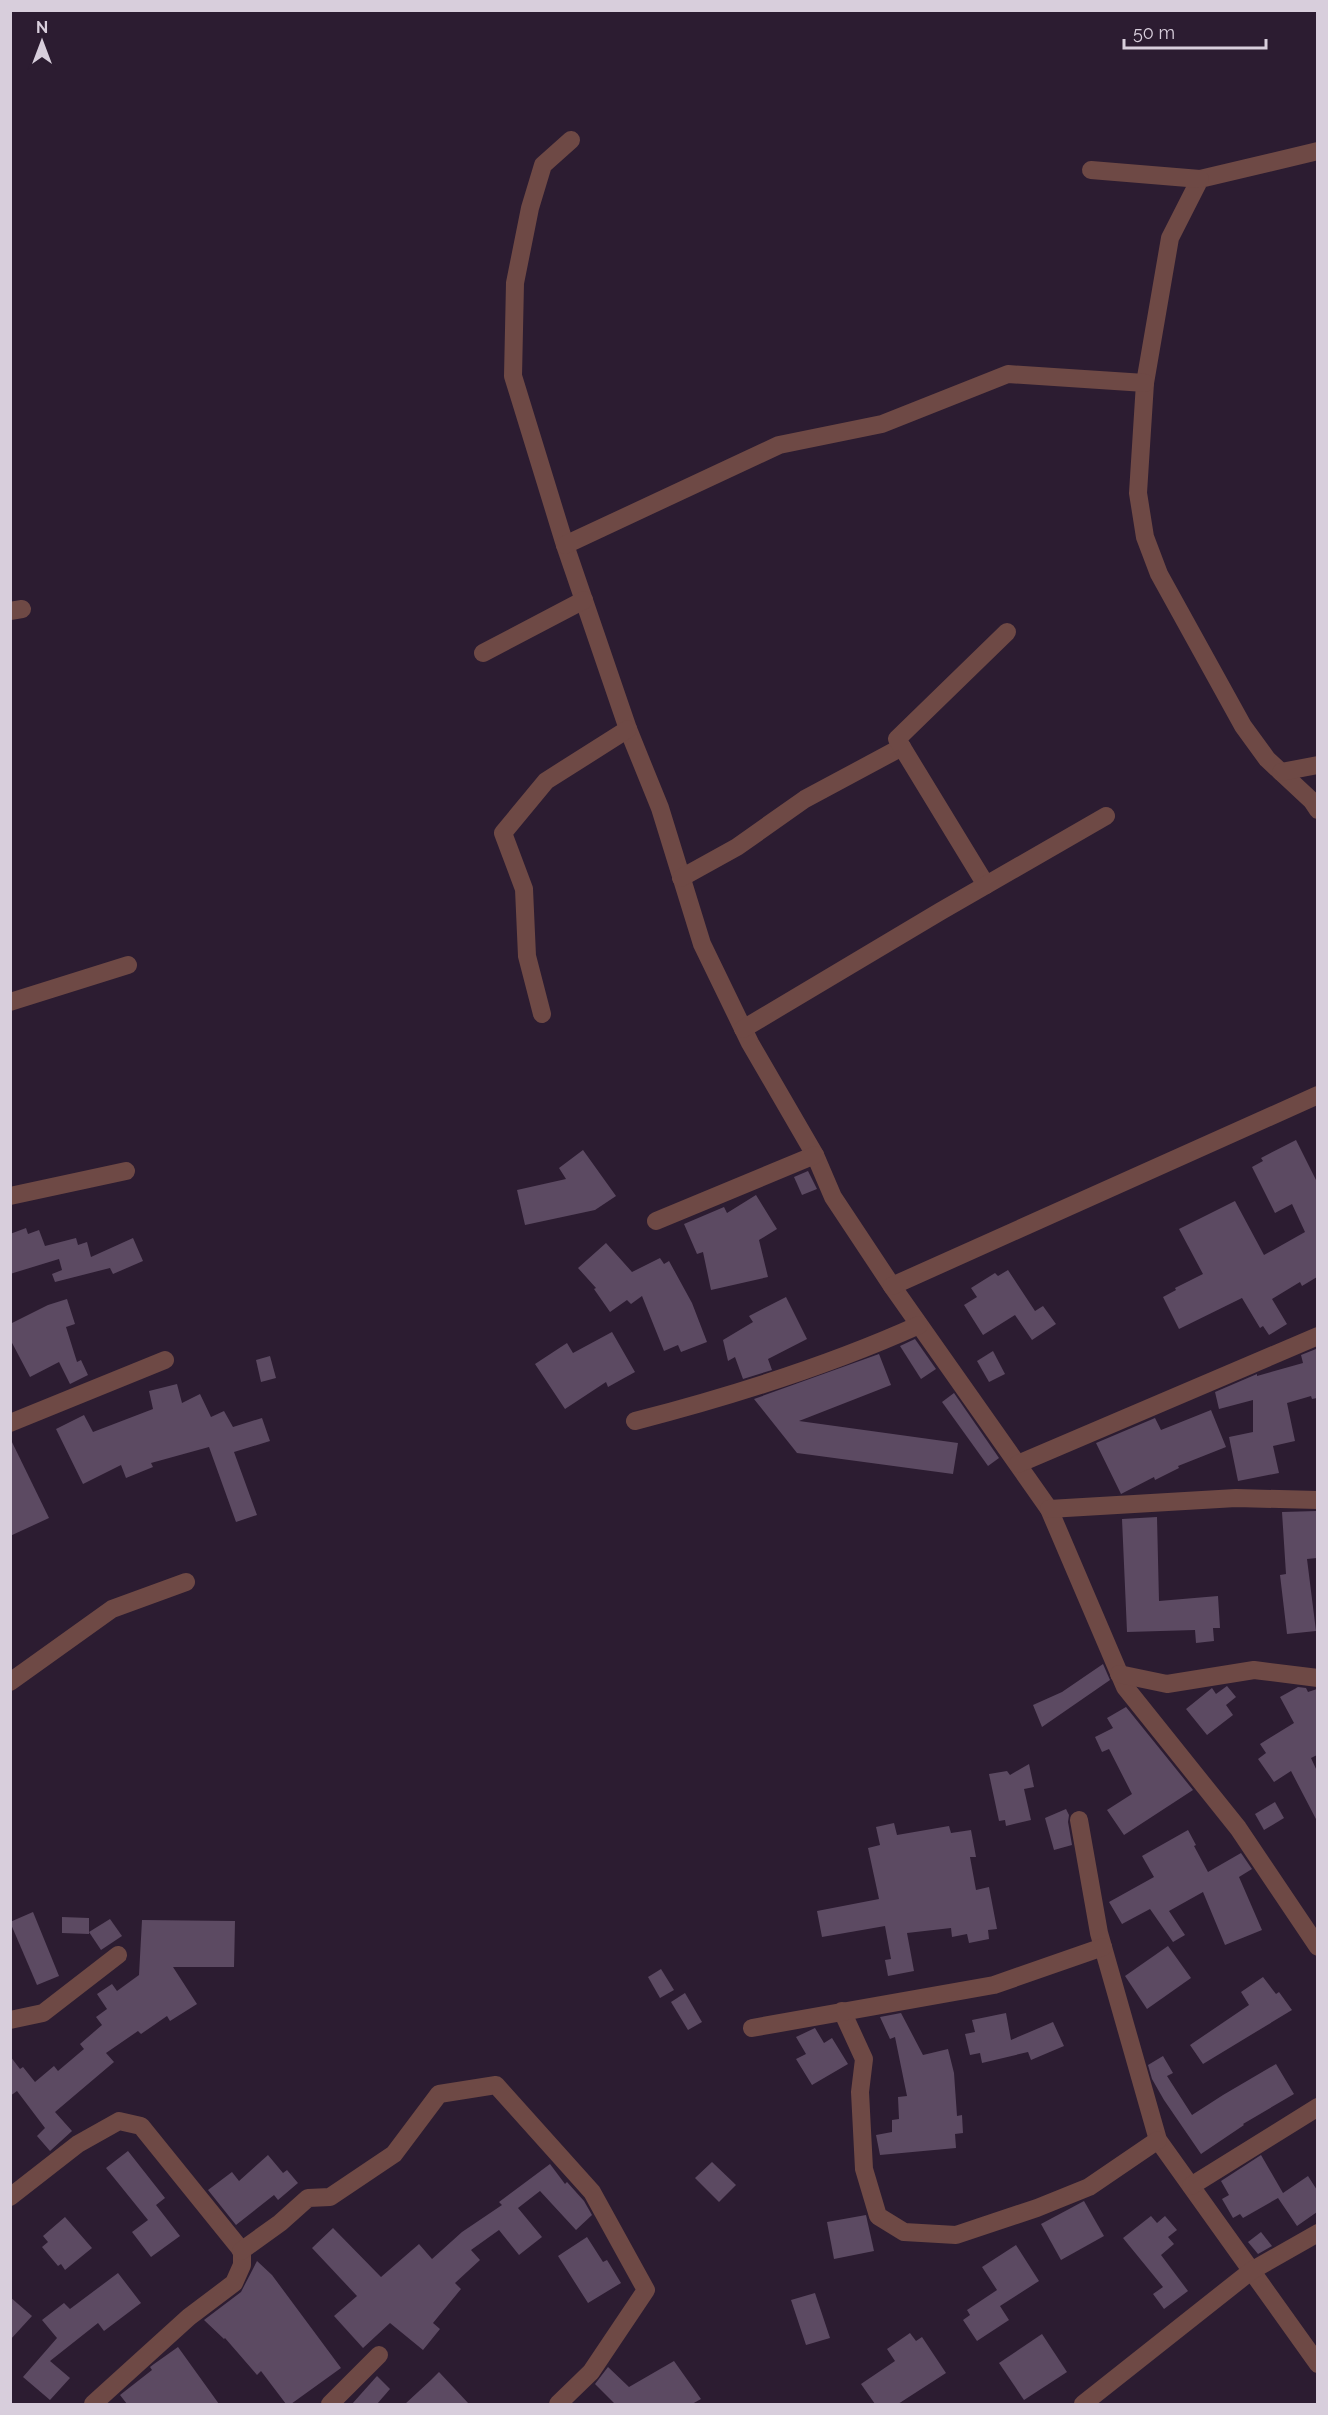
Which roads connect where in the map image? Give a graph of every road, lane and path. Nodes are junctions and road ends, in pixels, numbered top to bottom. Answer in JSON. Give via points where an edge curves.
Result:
{"nodes":[{"id":1,"x":571,"y":141,"type":"dead end"},
{"id":2,"x":1317,"y":151,"type":"edge"},
{"id":3,"x":1091,"y":170,"type":"dead end"},
{"id":4,"x":1200,"y":179,"type":"junction"},
{"id":5,"x":1145,"y":383,"type":"junction"},
{"id":6,"x":565,"y":545,"type":"junction"},
{"id":7,"x":584,"y":600,"type":"junction"},
{"id":8,"x":1007,"y":632,"type":"dead end"},
{"id":9,"x":483,"y":653,"type":"dead end"},
{"id":10,"x":628,"y":729,"type":"junction"},
{"id":11,"x":902,"y":747,"type":"junction"},
{"id":12,"x":1317,"y":765,"type":"edge"},
{"id":13,"x":1281,"y":772,"type":"junction"},
{"id":14,"x":1317,"y":810,"type":"edge"},
{"id":15,"x":1106,"y":816,"type":"dead end"},
{"id":16,"x":681,"y":878,"type":"junction"},
{"id":17,"x":986,"y":885,"type":"junction"},
{"id":18,"x":128,"y":965,"type":"dead end"},
{"id":19,"x":10,"y":1002,"type":"edge"},
{"id":20,"x":542,"y":1014,"type":"dead end"},
{"id":21,"x":743,"y":1029,"type":"junction"},
{"id":22,"x":1317,"y":1095,"type":"edge"},
{"id":23,"x":815,"y":1155,"type":"junction"},
{"id":24,"x":126,"y":1171,"type":"dead end"},
{"id":25,"x":10,"y":1197,"type":"edge"},
{"id":26,"x":656,"y":1221,"type":"dead end"},
{"id":27,"x":892,"y":1286,"type":"junction"},
{"id":28,"x":919,"y":1324,"type":"junction"},
{"id":29,"x":1317,"y":1336,"type":"edge"},
{"id":30,"x":165,"y":1360,"type":"dead end"},
{"id":31,"x":635,"y":1421,"type":"dead end"},
{"id":32,"x":10,"y":1423,"type":"edge"},
{"id":33,"x":1018,"y":1464,"type":"junction"},
{"id":34,"x":1317,"y":1500,"type":"edge"},
{"id":35,"x":1049,"y":1509,"type":"junction"},
{"id":36,"x":186,"y":1582,"type":"dead end"},
{"id":37,"x":1119,"y":1674,"type":"junction"},
{"id":38,"x":1317,"y":1678,"type":"edge"},
{"id":39,"x":10,"y":1682,"type":"edge"},
{"id":40,"x":1167,"y":1684,"type":"junction"},
{"id":41,"x":1136,"y":1701,"type":"junction"},
{"id":42,"x":1079,"y":1820,"type":"dead end"},
{"id":43,"x":1103,"y":1947,"type":"junction"},
{"id":44,"x":1317,"y":1947,"type":"edge"},
{"id":45,"x":118,"y":1955,"type":"dead end"},
{"id":46,"x":842,"y":2011,"type":"junction"},
{"id":47,"x":10,"y":2020,"type":"edge"},
{"id":48,"x":752,"y":2028,"type":"dead end"},
{"id":49,"x":1317,"y":2107,"type":"edge"},
{"id":50,"x":1158,"y":2140,"type":"junction"},
{"id":51,"x":1191,"y":2186,"type":"junction"},
{"id":52,"x":10,"y":2197,"type":"edge"},
{"id":53,"x":1317,"y":2233,"type":"edge"},
{"id":54,"x":241,"y":2251,"type":"junction"},
{"id":55,"x":1251,"y":2271,"type":"junction"},
{"id":56,"x":379,"y":2355,"type":"dead end"},
{"id":57,"x":1317,"y":2364,"type":"edge"},
{"id":58,"x":93,"y":2404,"type":"edge"},
{"id":59,"x":330,"y":2404,"type":"edge"},
{"id":60,"x":558,"y":2404,"type":"edge"},
{"id":61,"x":1083,"y":2404,"type":"edge"}],
"edges":[{"from":1,"to":6,"type":"street","via":[[543,165],[530,207],[515,283],[513,376]]},
{"from":2,"to":4,"type":"street"},
{"from":3,"to":4,"type":"street"},
{"from":4,"to":5,"type":"street","via":[[1170,238]]},
{"from":5,"to":6,"type":"street","via":[[1008,374],[882,424],[779,445]]},
{"from":5,"to":13,"type":"street","via":[[1138,493],[1145,537],[1159,574],[1243,726]]},
{"from":6,"to":7,"type":"street"},
{"from":7,"to":9,"type":"street"},
{"from":7,"to":10,"type":"street"},
{"from":8,"to":11,"type":"street","via":[[897,739]]},
{"from":10,"to":16,"type":"street","via":[[660,808]]},
{"from":10,"to":20,"type":"street","via":[[546,781],[503,833],[524,889],[527,956]]},
{"from":11,"to":16,"type":"street","via":[[805,799],[737,847]]},
{"from":11,"to":17,"type":"street"},
{"from":12,"to":13,"type":"street"},
{"from":13,"to":14,"type":"street"},
{"from":15,"to":17,"type":"street"},
{"from":16,"to":21,"type":"street","via":[[702,944]]},
{"from":17,"to":21,"type":"street"},
{"from":18,"to":19,"type":"street"},
{"from":21,"to":23,"type":"street"},
{"from":22,"to":27,"type":"street"},
{"from":23,"to":26,"type":"street"},
{"from":23,"to":27,"type":"street","via":[[833,1197]]},
{"from":24,"to":25,"type":"street"},
{"from":27,"to":28,"type":"street"},
{"from":28,"to":31,"type":"street","via":[[793,1374]]},
{"from":28,"to":33,"type":"street"},
{"from":29,"to":33,"type":"street"},
{"from":30,"to":32,"type":"street"},
{"from":33,"to":35,"type":"street"},
{"from":34,"to":35,"type":"street","via":[[1236,1498]]},
{"from":35,"to":37,"type":"street"},
{"from":36,"to":39,"type":"street","via":[[112,1609]]},
{"from":37,"to":40,"type":"street"},
{"from":37,"to":41,"type":"street"},
{"from":38,"to":40,"type":"street","via":[[1254,1670]]},
{"from":40,"to":41,"type":"street"},
{"from":41,"to":44,"type":"street","via":[[1238,1828]]},
{"from":42,"to":43,"type":"street"},
{"from":43,"to":46,"type":"street","via":[[994,1986]]},
{"from":43,"to":50,"type":"street"},
{"from":45,"to":47,"type":"street","via":[[43,2013]]},
{"from":46,"to":48,"type":"street"},
{"from":46,"to":50,"type":"street","via":[[864,2059],[860,2092],[864,2169],[878,2216],[904,2232],[956,2235],[1038,2208],[1089,2187]]},
{"from":49,"to":51,"type":"street"},
{"from":50,"to":51,"type":"street"},
{"from":51,"to":55,"type":"street"},
{"from":52,"to":54,"type":"street","via":[[78,2144],[119,2121],[141,2126]]},
{"from":53,"to":55,"type":"street"},
{"from":54,"to":58,"type":"street","via":[[242,2265],[234,2283],[189,2317]]},
{"from":54,"to":60,"type":"street","via":[[308,2198],[330,2197],[394,2154],[439,2094],[496,2085],[592,2192],[646,2290],[591,2372]]},
{"from":55,"to":57,"type":"street"},
{"from":55,"to":61,"type":"street"},
{"from":56,"to":59,"type":"street"}]}
